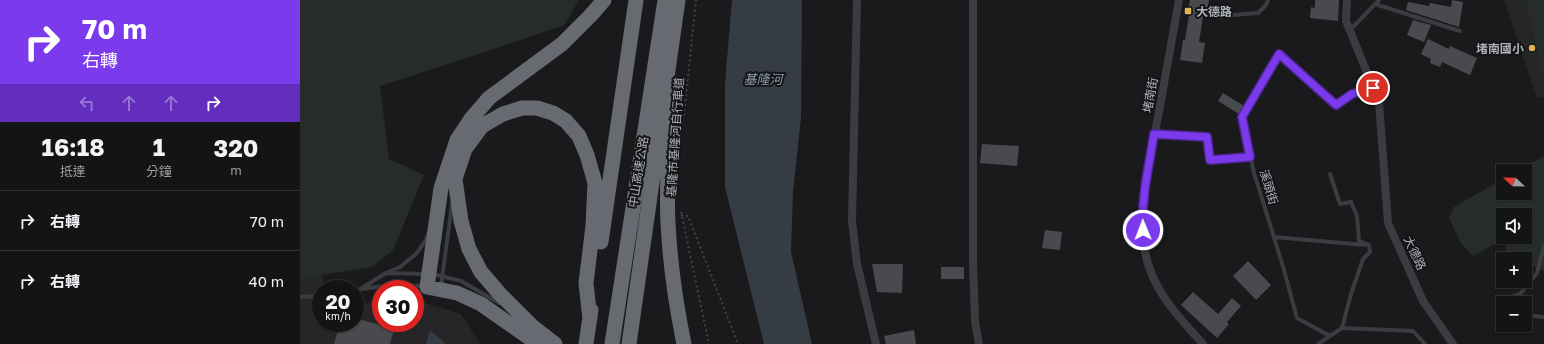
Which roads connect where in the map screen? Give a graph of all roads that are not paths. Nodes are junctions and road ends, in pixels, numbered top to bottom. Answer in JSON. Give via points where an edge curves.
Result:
{"nodes":[{"id":1,"x":604,"y":0,"type":"edge"},
{"id":2,"x":636,"y":0,"type":"edge"},
{"id":3,"x":665,"y":0,"type":"edge"},
{"id":4,"x":678,"y":0,"type":"edge"},
{"id":5,"x":685,"y":0,"type":"edge"},
{"id":6,"x":857,"y":0,"type":"edge"},
{"id":7,"x":973,"y":0,"type":"edge"},
{"id":8,"x":1180,"y":0,"type":"edge"},
{"id":9,"x":1268,"y":0,"type":"edge"},
{"id":10,"x":1347,"y":0,"type":"edge"},
{"id":11,"x":1379,"y":0,"type":"edge"},
{"id":12,"x":1375,"y":4,"type":"junction"},
{"id":13,"x":1233,"y":15,"type":"dead end"},
{"id":14,"x":1350,"y":30,"type":"junction"},
{"id":15,"x":1460,"y":31,"type":"dead end"},
{"id":16,"x":1373,"y":88,"type":"junction"},
{"id":17,"x":1154,"y":134,"type":"junction"},
{"id":18,"x":1250,"y":157,"type":"junction"},
{"id":19,"x":1330,"y":174,"type":"dead end"},
{"id":20,"x":455,"y":179,"type":"junction"},
{"id":21,"x":441,"y":188,"type":"junction"},
{"id":22,"x":1274,"y":237,"type":"junction"},
{"id":23,"x":1369,"y":245,"type":"junction"},
{"id":24,"x":1544,"y":246,"type":"edge"},
{"id":25,"x":386,"y":273,"type":"junction"},
{"id":26,"x":435,"y":281,"type":"junction"},
{"id":27,"x":364,"y":287,"type":"edge"},
{"id":28,"x":364,"y":288,"type":"edge"},
{"id":29,"x":312,"y":296,"type":"edge"},
{"id":30,"x":1515,"y":296,"type":"edge"},
{"id":31,"x":301,"y":297,"type":"edge"},
{"id":32,"x":300,"y":302,"type":"edge"},
{"id":33,"x":502,"y":304,"type":"dead end"},
{"id":34,"x":508,"y":309,"type":"dead end"},
{"id":35,"x":1532,"y":316,"type":"edge"},
{"id":36,"x":1544,"y":317,"type":"edge"},
{"id":37,"x":590,"y":319,"type":"junction"},
{"id":38,"x":533,"y":327,"type":"junction"},
{"id":39,"x":1342,"y":328,"type":"junction"},
{"id":40,"x":1330,"y":336,"type":"junction"},
{"id":41,"x":538,"y":344,"type":"edge"},
{"id":42,"x":555,"y":344,"type":"edge"},
{"id":43,"x":586,"y":344,"type":"edge"},
{"id":44,"x":612,"y":344,"type":"edge"},
{"id":45,"x":629,"y":344,"type":"edge"},
{"id":46,"x":684,"y":344,"type":"edge"},
{"id":47,"x":876,"y":344,"type":"edge"},
{"id":48,"x":980,"y":344,"type":"edge"},
{"id":49,"x":1203,"y":344,"type":"edge"},
{"id":50,"x":1318,"y":344,"type":"edge"},
{"id":51,"x":1425,"y":344,"type":"edge"},
{"id":52,"x":1453,"y":344,"type":"edge"}],
"edges":[{"from":1,"to":21,"type":"highway","via":[[562,44],[489,98],[457,140]]},
{"from":2,"to":37,"type":"highway"},
{"from":3,"to":44,"type":"highway","name":"中山高速公路"},
{"from":4,"to":45,"type":"highway"},
{"from":5,"to":46,"type":"highway","via":[[671,100],[668,169],[668,223],[674,286]]},
{"from":6,"to":47,"type":"street","via":[[852,221],[857,264]]},
{"from":7,"to":48,"type":"street","via":[[973,262],[975,322]]},
{"from":8,"to":17,"type":"street","name":"堵南街"},
{"from":9,"to":13,"type":"lane","via":[[1258,13]]},
{"from":10,"to":14,"type":"street","name":"大德路","via":[[1346,21]]},
{"from":11,"to":12,"type":"lane"},
{"from":12,"to":14,"type":"lane"},
{"from":12,"to":15,"type":"lane"},
{"from":14,"to":16,"type":"street","name":"大德路"},
{"from":16,"to":18,"type":"lane","name":"溪頭街","via":[[1352,94],[1336,105],[1279,54],[1242,117]]},
{"from":16,"to":52,"type":"street","name":"大德路","via":[[1379,102],[1388,223],[1424,301]]},
{"from":17,"to":18,"type":"lane","via":[[1207,137],[1210,160]]},
{"from":17,"to":49,"type":"street","name":"堵南街","via":[[1142,217],[1148,264],[1157,286],[1178,317]]},
{"from":18,"to":22,"type":"lane","name":"溪頭街"},
{"from":19,"to":23,"type":"lane","via":[[1340,204],[1351,202],[1357,216],[1359,241]]},
{"from":20,"to":26,"type":"lane"},
{"from":20,"to":37,"type":"highway","via":[[465,149],[482,126],[503,114],[522,108],[538,108],[566,121],[579,136],[595,183],[586,283]]},
{"from":20,"to":38,"type":"highway","via":[[461,221],[472,255],[499,293]]},
{"from":21,"to":25,"type":"lane","via":[[426,240],[416,254],[400,267]]},
{"from":21,"to":26,"type":"highway"},
{"from":22,"to":23,"type":"lane"},
{"from":22,"to":40,"type":"lane","name":"溪頭街","via":[[1297,318]]},
{"from":23,"to":39,"type":"lane","via":[[1370,252],[1363,259]]},
{"from":24,"to":30,"type":"lane","via":[[1537,273],[1520,294]]},
{"from":25,"to":26,"type":"lane"},
{"from":25,"to":27,"type":"lane"},
{"from":26,"to":28,"type":"lane"},
{"from":26,"to":33,"type":"lane","via":[[461,281]]},
{"from":26,"to":41,"type":"highway","via":[[481,304]]},
{"from":29,"to":31,"type":"lane"},
{"from":31,"to":32,"type":"lane"},
{"from":34,"to":38,"type":"lane"},
{"from":35,"to":36,"type":"lane"},
{"from":37,"to":43,"type":"highway"},
{"from":38,"to":42,"type":"highway"},
{"from":39,"to":40,"type":"lane"},
{"from":39,"to":51,"type":"lane","via":[[1413,331]]},
{"from":40,"to":50,"type":"lane"}]}
